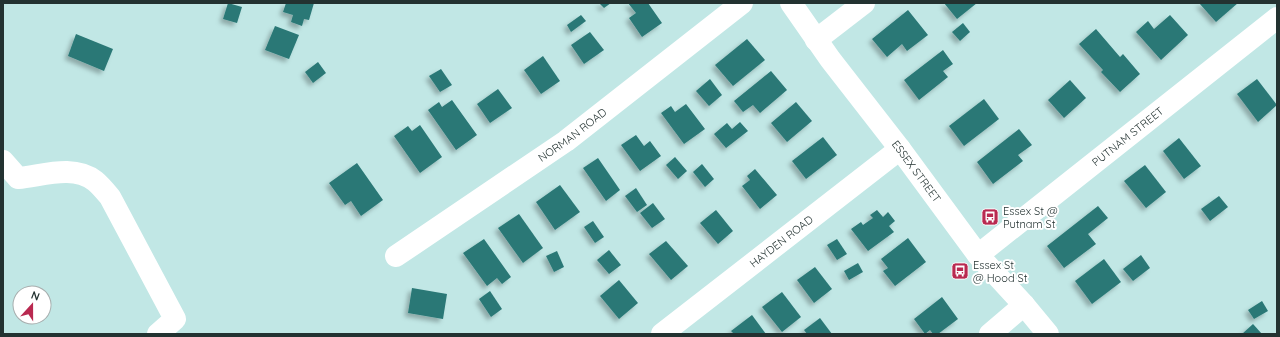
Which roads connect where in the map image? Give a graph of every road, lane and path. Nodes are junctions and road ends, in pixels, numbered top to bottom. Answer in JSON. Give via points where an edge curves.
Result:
{"nodes":[{"id":1,"x":742,"y":3,"type":"edge"},
{"id":2,"x":791,"y":3,"type":"edge"},
{"id":3,"x":864,"y":3,"type":"edge"},
{"id":4,"x":1277,"y":18,"type":"edge"},
{"id":5,"x":816,"y":40,"type":"junction"},
{"id":6,"x":900,"y":148,"type":"junction"},
{"id":7,"x":3,"y":160,"type":"edge"},
{"id":8,"x":978,"y":255,"type":"junction"},
{"id":9,"x":396,"y":256,"type":"dead end"},
{"id":10,"x":1024,"y":306,"type":"junction"},
{"id":11,"x":158,"y":334,"type":"edge"},
{"id":12,"x":662,"y":334,"type":"edge"},
{"id":13,"x":990,"y":334,"type":"edge"},
{"id":14,"x":1048,"y":334,"type":"edge"}],
"edges":[{"from":1,"to":9,"type":"street","name":"NORMAN ROAD","via":[[566,142]]},
{"from":2,"to":5,"type":"street","name":"ESSEX STREET"},
{"from":3,"to":5,"type":"street"},
{"from":4,"to":8,"type":"street","name":"PUTNAM STREET"},
{"from":5,"to":6,"type":"street","name":"ESSEX STREET"},
{"from":6,"to":8,"type":"street","name":"ESSEX STREET"},
{"from":6,"to":12,"type":"street","name":"HAYDEN ROAD"},
{"from":7,"to":11,"type":"street","via":[[18,178],[59,172],[79,173],[94,180],[110,197],[175,319]]},
{"from":8,"to":10,"type":"street","name":"ESSEX STREET"},
{"from":10,"to":13,"type":"street"},
{"from":10,"to":14,"type":"street","name":"ESSEX STREET"}]}
